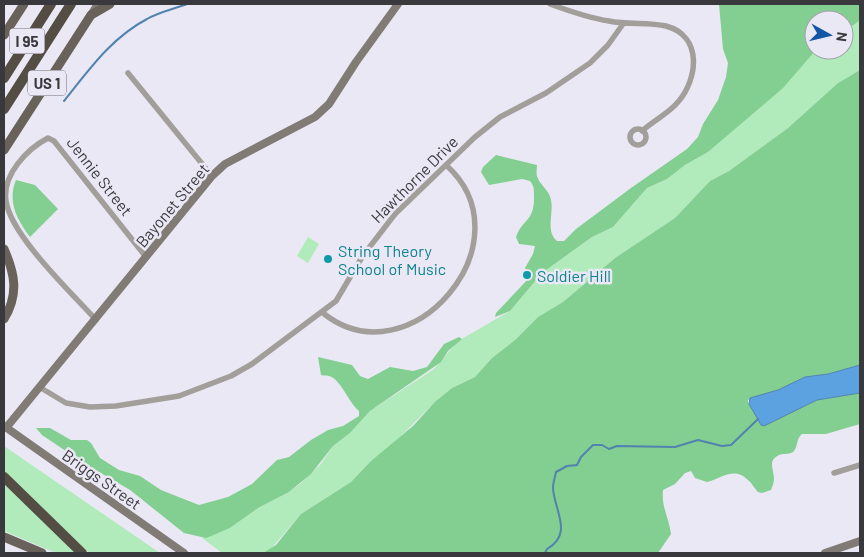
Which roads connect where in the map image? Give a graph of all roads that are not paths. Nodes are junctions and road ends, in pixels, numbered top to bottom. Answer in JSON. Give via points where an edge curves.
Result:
{"nodes":[{"id":1,"x":24,"y":4,"type":"edge"},
{"id":2,"x":51,"y":4,"type":"edge"},
{"id":3,"x":71,"y":4,"type":"edge"},
{"id":4,"x":98,"y":4,"type":"edge"},
{"id":5,"x":110,"y":4,"type":"edge"},
{"id":6,"x":398,"y":4,"type":"edge"},
{"id":7,"x":550,"y":4,"type":"edge"},
{"id":8,"x":91,"y":15,"type":"junction"},
{"id":9,"x":623,"y":24,"type":"junction"},
{"id":10,"x":4,"y":35,"type":"edge"},
{"id":11,"x":128,"y":73,"type":"dead end"},
{"id":12,"x":4,"y":78,"type":"edge"},
{"id":13,"x":4,"y":110,"type":"edge"},
{"id":14,"x":642,"y":131,"type":"dead end"},
{"id":15,"x":4,"y":150,"type":"edge"},
{"id":16,"x":446,"y":165,"type":"junction"},
{"id":17,"x":212,"y":176,"type":"junction"},
{"id":18,"x":4,"y":250,"type":"edge"},
{"id":19,"x":146,"y":257,"type":"junction"},
{"id":20,"x":323,"y":313,"type":"junction"},
{"id":21,"x":4,"y":319,"type":"edge"},
{"id":22,"x":96,"y":320,"type":"junction"},
{"id":23,"x":41,"y":388,"type":"junction"},
{"id":24,"x":5,"y":427,"type":"edge"},
{"id":25,"x":860,"y":465,"type":"edge"},
{"id":26,"x":834,"y":473,"type":"dead end"},
{"id":27,"x":4,"y":478,"type":"edge"},
{"id":28,"x":4,"y":537,"type":"edge"},
{"id":29,"x":860,"y":541,"type":"edge"},
{"id":30,"x":42,"y":553,"type":"edge"},
{"id":31,"x":82,"y":553,"type":"edge"},
{"id":32,"x":184,"y":553,"type":"edge"},
{"id":33,"x":825,"y":553,"type":"edge"}],
"edges":[{"from":1,"to":10,"type":"main road"},
{"from":2,"to":12,"type":"highway","number":"I 95"},
{"from":3,"to":13,"type":"highway","number":"I 95"},
{"from":4,"to":8,"type":"street"},
{"from":5,"to":8,"type":"main road","number":"US 1"},
{"from":6,"to":17,"type":"street","name":"Bayonet Street","via":[[328,104],[315,117],[225,164]]},
{"from":7,"to":9,"type":"street"},
{"from":8,"to":15,"type":"main road","number":"US 1"},
{"from":9,"to":14,"type":"street","via":[[659,25],[673,29],[686,39],[694,58],[693,76],[682,98]]},
{"from":9,"to":16,"type":"street","name":"Hawthorne Drive","via":[[590,63],[546,93],[500,117]]},
{"from":11,"to":17,"type":"street"},
{"from":16,"to":20,"type":"street","name":"Hawthorne Drive","via":[[395,214],[362,257],[336,301]]},
{"from":16,"to":20,"type":"street","via":[[464,186],[476,218],[471,255],[452,290],[426,315],[409,326],[392,330],[357,330],[337,324]]},
{"from":17,"to":19,"type":"street","name":"Bayonet Street"},
{"from":18,"to":21,"type":"main road","via":[[14,273],[14,288],[11,306]]},
{"from":19,"to":22,"type":"street","name":"Bayonet Street"},
{"from":19,"to":22,"type":"street","name":"Jennie Street","via":[[54,141],[48,138],[22,158],[6,190],[12,221]]},
{"from":20,"to":23,"type":"street","name":"Hawthorne Drive","via":[[238,372],[179,396],[138,404],[96,407],[66,403]]},
{"from":22,"to":23,"type":"street","name":"Bayonet Street"},
{"from":23,"to":24,"type":"street","name":"Bayonet Street"},
{"from":24,"to":32,"type":"street","name":"Briggs Street"},
{"from":25,"to":26,"type":"street"},
{"from":27,"to":31,"type":"highway"},
{"from":28,"to":30,"type":"main road"},
{"from":29,"to":33,"type":"street"}]}
